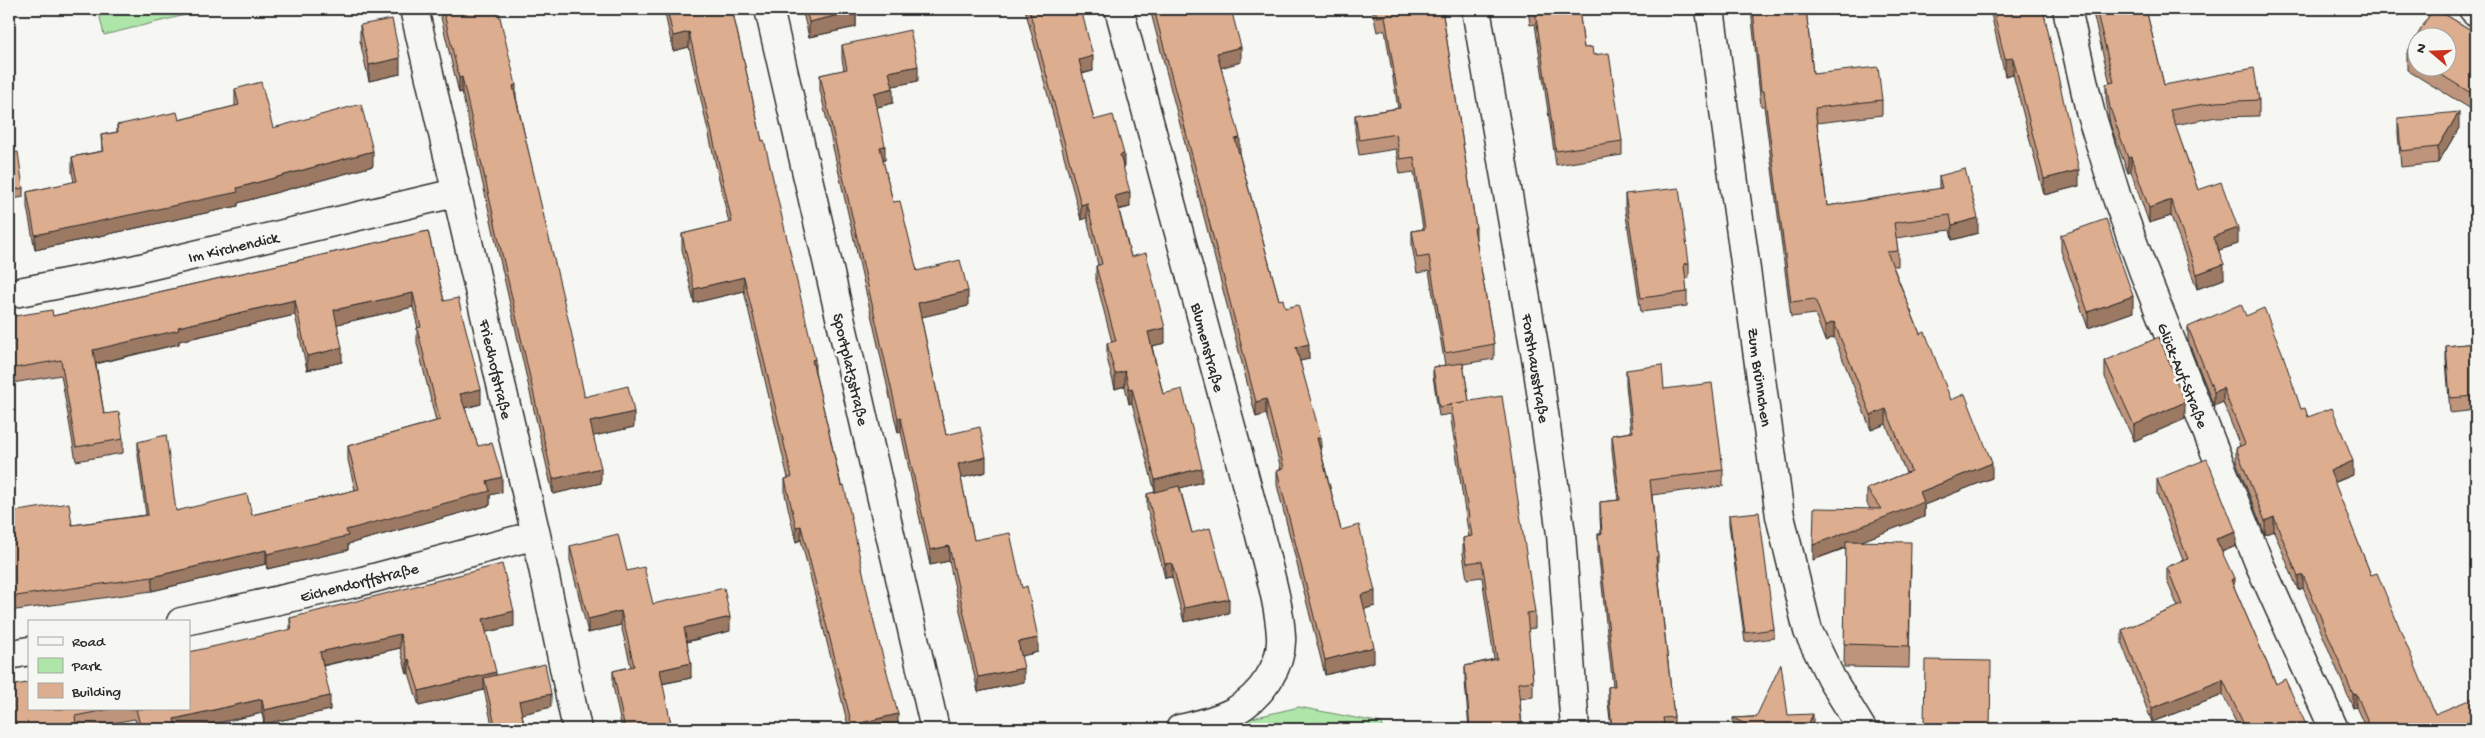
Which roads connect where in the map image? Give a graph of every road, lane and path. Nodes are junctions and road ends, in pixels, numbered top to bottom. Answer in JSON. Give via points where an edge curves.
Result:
{"nodes":[{"id":1,"x":414,"y":9,"type":"edge"},
{"id":2,"x":769,"y":9,"type":"edge"},
{"id":3,"x":1119,"y":9,"type":"edge"},
{"id":4,"x":1476,"y":9,"type":"edge"},
{"id":5,"x":1710,"y":9,"type":"edge"},
{"id":6,"x":2067,"y":9,"type":"edge"},
{"id":7,"x":2473,"y":9,"type":"edge"},
{"id":8,"x":2476,"y":12,"type":"edge"},
{"id":9,"x":455,"y":193,"type":"junction"},
{"id":10,"x":9,"y":294,"type":"edge"},
{"id":11,"x":536,"y":535,"type":"junction"},
{"id":12,"x":190,"y":620,"type":"edge"},
{"id":13,"x":28,"y":651,"type":"edge"},
{"id":14,"x":9,"y":655,"type":"edge"},
{"id":15,"x":578,"y":729,"type":"edge"},
{"id":16,"x":935,"y":729,"type":"edge"},
{"id":17,"x":1180,"y":729,"type":"edge"},
{"id":18,"x":1575,"y":729,"type":"edge"},
{"id":19,"x":1862,"y":729,"type":"edge"},
{"id":20,"x":2334,"y":729,"type":"edge"}],
"edges":[{"from":1,"to":9,"type":"street","name":"Friedhofstraße"},
{"from":2,"to":16,"type":"street","name":"Sportplatzstraße"},
{"from":3,"to":17,"type":"street","name":"Blumenstraße","via":[[1276,603],[1282,638],[1277,664],[1265,684],[1235,711]]},
{"from":4,"to":18,"type":"street","name":"Forsthausstraße","via":[[1537,364],[1561,534]]},
{"from":5,"to":19,"type":"street","name":"Zum Brünnchen","via":[[1780,516],[1808,630],[1831,678]]},
{"from":6,"to":20,"type":"street","name":"Glück-Auf-Straße","via":[[2090,111],[2143,270],[2259,563]]},
{"from":7,"to":8,"type":"street"},
{"from":9,"to":10,"type":"street","name":"Im Kirchendick","via":[[132,270]]},
{"from":9,"to":11,"type":"street","name":"Friedhofstraße"},
{"from":11,"to":12,"type":"street","name":"Eichendorffstraße","via":[[356,583]]},
{"from":11,"to":15,"type":"street","name":"Friedhofstraße"},
{"from":13,"to":14,"type":"street"}]}
